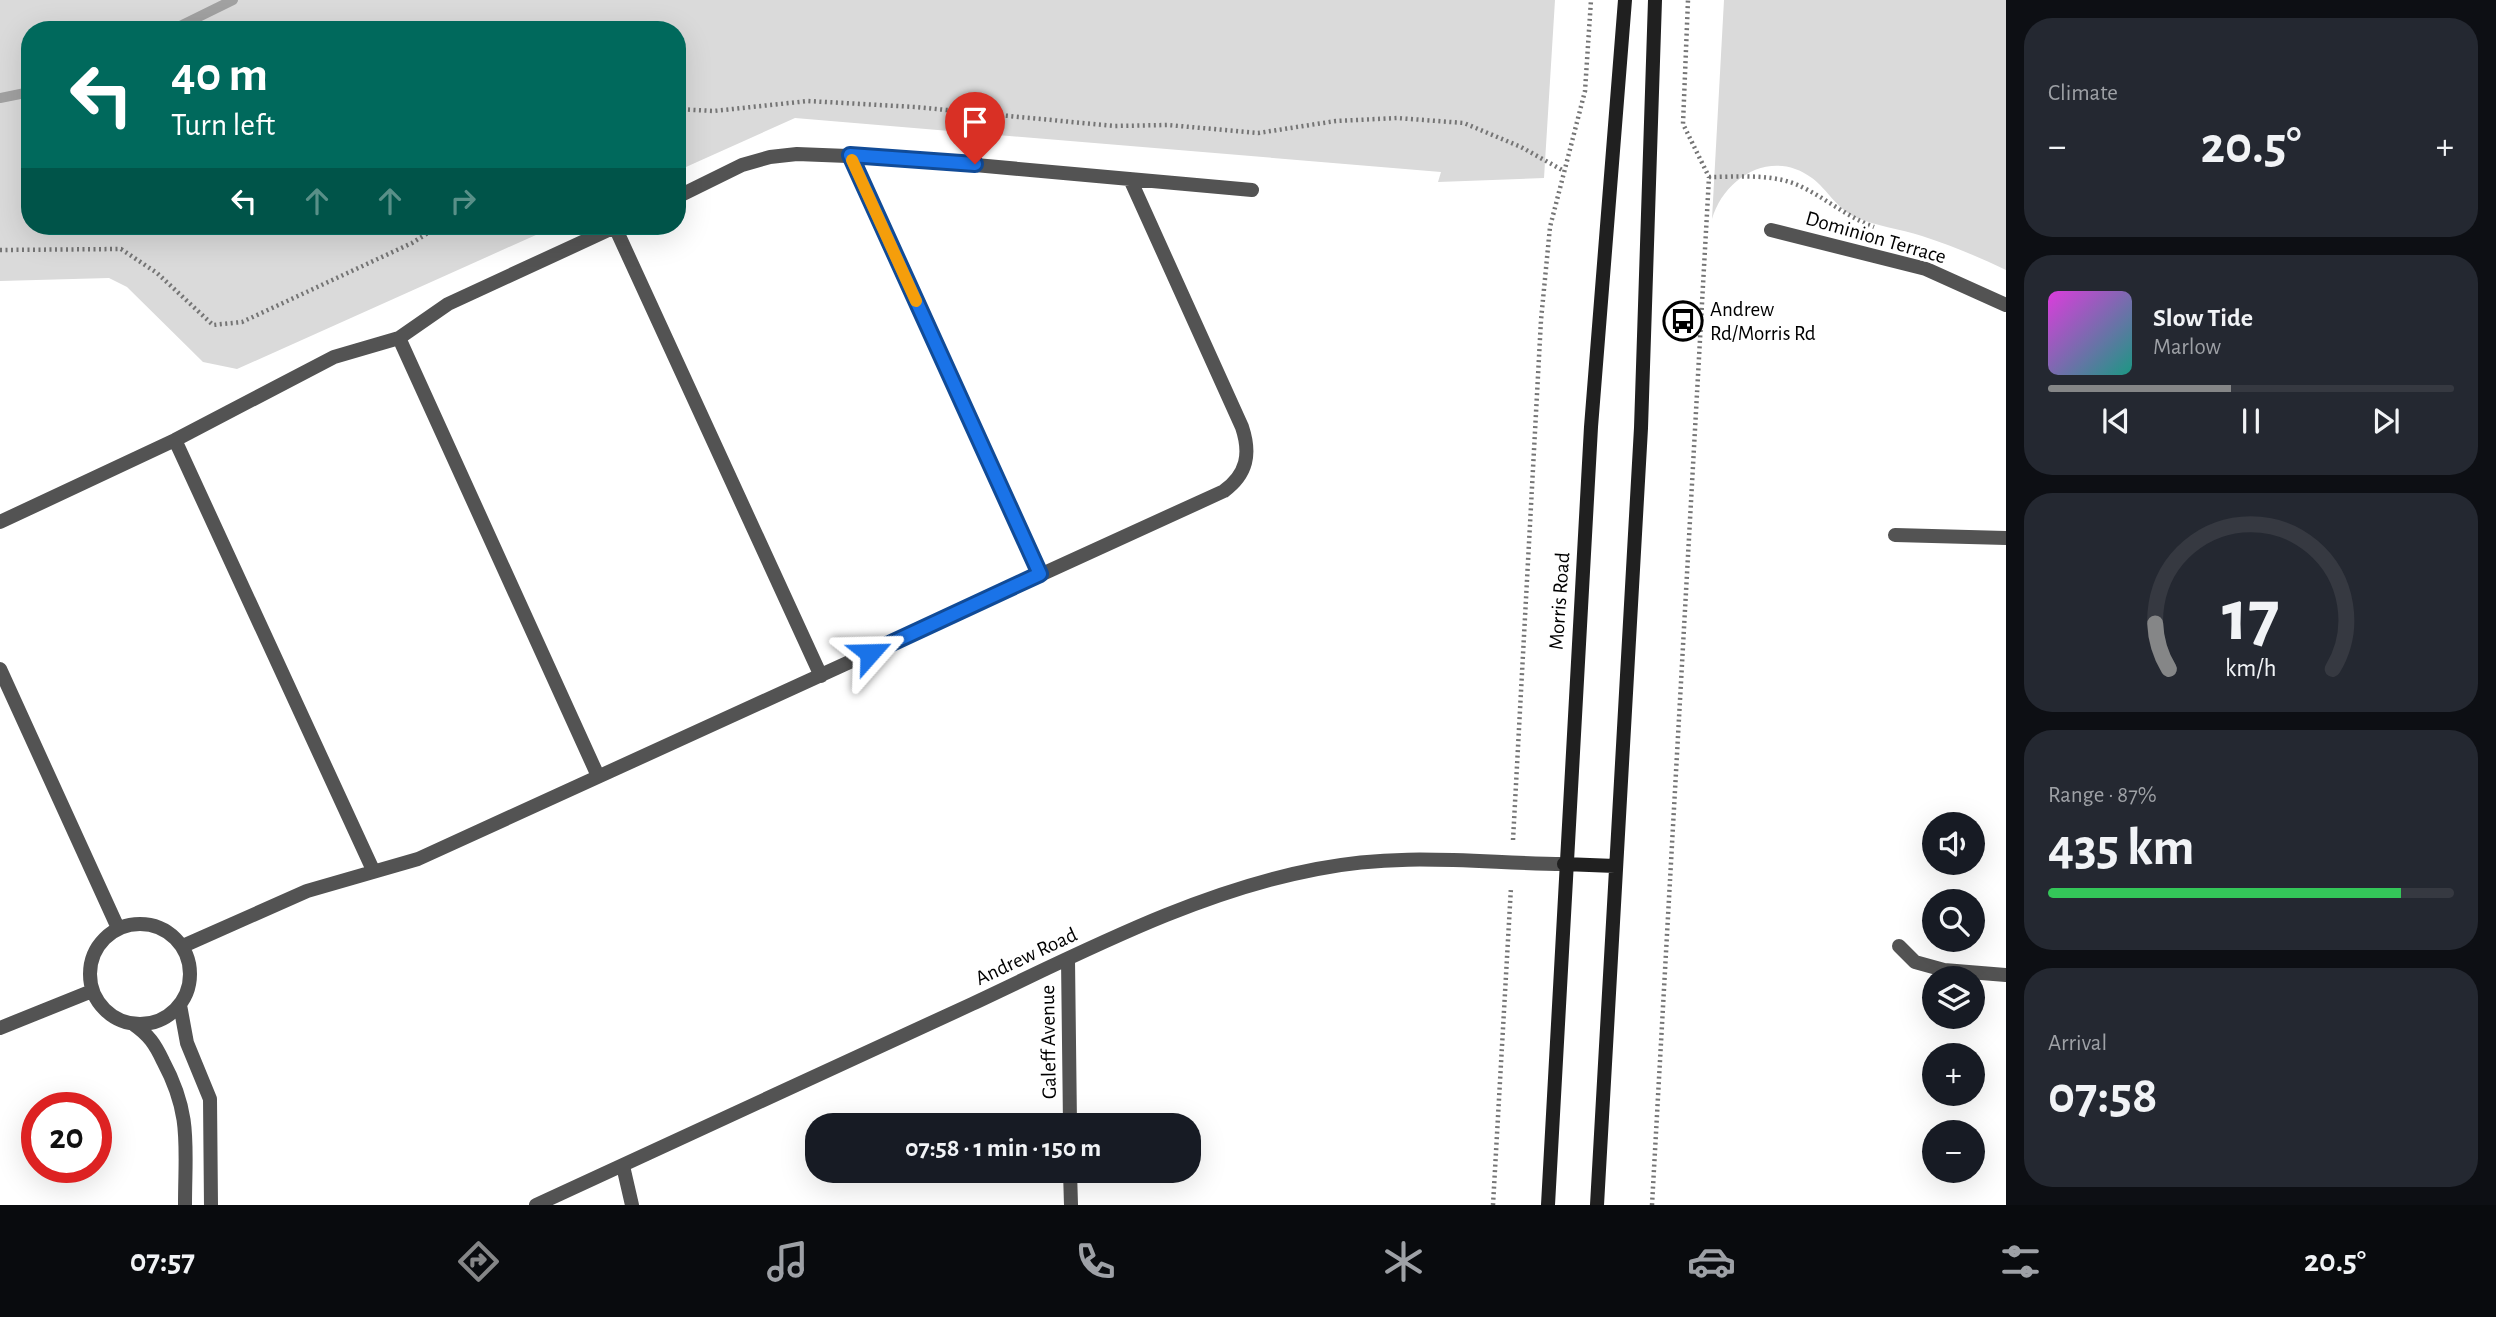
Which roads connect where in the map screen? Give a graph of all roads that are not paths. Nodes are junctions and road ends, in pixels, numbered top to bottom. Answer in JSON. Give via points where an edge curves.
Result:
{"nodes":[{"id":1,"x":1625,"y":0,"type":"edge"},
{"id":2,"x":1655,"y":0,"type":"edge"},
{"id":3,"x":850,"y":155,"type":"junction"},
{"id":4,"x":1130,"y":178,"type":"junction"},
{"id":5,"x":1252,"y":190,"type":"dead end"},
{"id":6,"x":686,"y":193,"type":"edge"},
{"id":7,"x":1771,"y":230,"type":"dead end"},
{"id":8,"x":596,"y":235,"type":"edge"},
{"id":9,"x":620,"y":235,"type":"edge"},
{"id":10,"x":2006,"y":305,"type":"edge"},
{"id":11,"x":400,"y":338,"type":"junction"},
{"id":12,"x":175,"y":440,"type":"junction"},
{"id":13,"x":0,"y":522,"type":"edge"},
{"id":14,"x":1895,"y":536,"type":"dead end"},
{"id":15,"x":2006,"y":538,"type":"edge"},
{"id":16,"x":1040,"y":574,"type":"junction"},
{"id":17,"x":0,"y":668,"type":"edge"},
{"id":18,"x":821,"y":676,"type":"junction"},
{"id":19,"x":598,"y":776,"type":"junction"},
{"id":20,"x":1564,"y":864,"type":"junction"},
{"id":21,"x":1615,"y":866,"type":"junction"},
{"id":22,"x":373,"y":870,"type":"junction"},
{"id":23,"x":118,"y":928,"type":"junction"},
{"id":24,"x":183,"y":946,"type":"junction"},
{"id":25,"x":1899,"y":946,"type":"dead end"},
{"id":26,"x":1068,"y":959,"type":"junction"},
{"id":27,"x":2006,"y":975,"type":"edge"},
{"id":28,"x":92,"y":991,"type":"junction"},
{"id":29,"x":180,"y":1005,"type":"junction"},
{"id":30,"x":133,"y":1024,"type":"junction"},
{"id":31,"x":0,"y":1028,"type":"edge"},
{"id":32,"x":1070,"y":1113,"type":"edge"},
{"id":33,"x":623,"y":1166,"type":"junction"},
{"id":34,"x":1070,"y":1183,"type":"edge"},
{"id":35,"x":185,"y":1205,"type":"edge"},
{"id":36,"x":211,"y":1205,"type":"edge"},
{"id":37,"x":536,"y":1205,"type":"edge"},
{"id":38,"x":632,"y":1205,"type":"edge"},
{"id":39,"x":1071,"y":1205,"type":"edge"},
{"id":40,"x":1548,"y":1205,"type":"edge"},
{"id":41,"x":1597,"y":1205,"type":"edge"}],
"edges":[{"from":1,"to":20,"type":"street","name":"Morris Road","via":[[1591,428]]},
{"from":2,"to":21,"type":"street","via":[[1641,428]]},
{"from":3,"to":4,"type":"street"},
{"from":3,"to":6,"type":"street","via":[[770,157],[742,165]]},
{"from":3,"to":16,"type":"street"},
{"from":4,"to":5,"type":"street"},
{"from":4,"to":16,"type":"street","via":[[1242,427],[1248,454],[1236,482],[1224,491]]},
{"from":7,"to":10,"type":"street","name":"Dominion Terrace","via":[[1926,269]]},
{"from":8,"to":11,"type":"street","via":[[447,304]]},
{"from":9,"to":18,"type":"street"},
{"from":11,"to":12,"type":"street","via":[[334,357]]},
{"from":11,"to":19,"type":"street"},
{"from":12,"to":13,"type":"street"},
{"from":12,"to":22,"type":"street"},
{"from":14,"to":15,"type":"street"},
{"from":16,"to":18,"type":"street"},
{"from":17,"to":23,"type":"street"},
{"from":18,"to":19,"type":"street"},
{"from":19,"to":22,"type":"street","via":[[418,859]]},
{"from":20,"to":21,"type":"street"},
{"from":20,"to":26,"type":"street","name":"Andrew Road","via":[[1414,857],[1316,869],[1186,909]]},
{"from":20,"to":40,"type":"street","name":"Morris Road"},
{"from":21,"to":41,"type":"street"},
{"from":22,"to":24,"type":"street","via":[[307,891]]},
{"from":23,"to":24,"type":"street","via":[[154,925]]},
{"from":23,"to":28,"type":"street","via":[[103,939],[93,955]]},
{"from":24,"to":29,"type":"street","via":[[191,976]]},
{"from":25,"to":27,"type":"street","via":[[1914,962],[1934,968]]},
{"from":26,"to":32,"type":"street","name":"Galeff Avenue"},
{"from":26,"to":33,"type":"street","name":"Andrew Road"},
{"from":28,"to":30,"type":"street","via":[[108,1013]]},
{"from":28,"to":31,"type":"street"},
{"from":29,"to":30,"type":"street","via":[[154,1023]]},
{"from":29,"to":36,"type":"street","via":[[187,1043],[210,1099]]},
{"from":30,"to":35,"type":"street","via":[[151,1036],[178,1087],[184,1111]]},
{"from":33,"to":37,"type":"street","name":"Andrew Road"},
{"from":33,"to":38,"type":"street"},
{"from":34,"to":39,"type":"street"}]}
